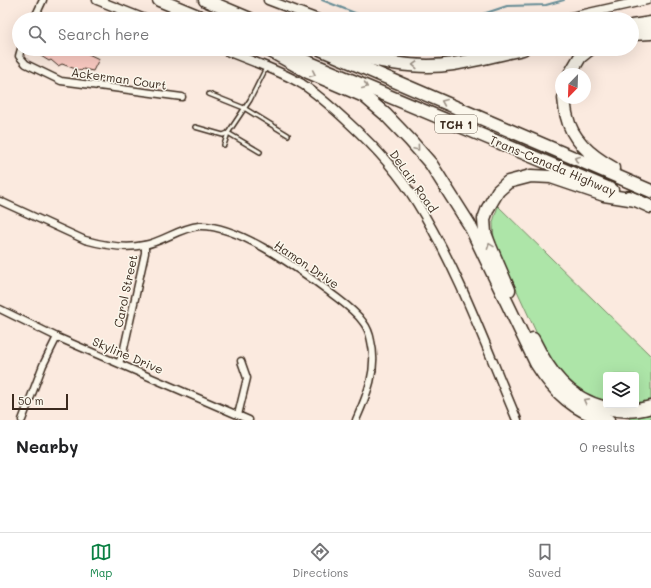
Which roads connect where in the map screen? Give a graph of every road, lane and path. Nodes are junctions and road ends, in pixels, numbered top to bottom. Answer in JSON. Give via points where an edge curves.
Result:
{"nodes":[{"id":1,"x":43,"y":0,"type":"edge"},
{"id":2,"x":97,"y":0,"type":"edge"},
{"id":3,"x":159,"y":0,"type":"edge"},
{"id":4,"x":205,"y":0,"type":"edge"},
{"id":5,"x":268,"y":0,"type":"edge"},
{"id":6,"x":646,"y":0,"type":"edge"},
{"id":7,"x":37,"y":12,"type":"edge"},
{"id":8,"x":127,"y":12,"type":"edge"},
{"id":9,"x":188,"y":12,"type":"edge"},
{"id":10,"x":233,"y":12,"type":"edge"},
{"id":11,"x":300,"y":12,"type":"edge"},
{"id":12,"x":593,"y":12,"type":"edge"},
{"id":13,"x":651,"y":23,"type":"edge"},
{"id":14,"x":639,"y":25,"type":"edge"},
{"id":15,"x":651,"y":32,"type":"edge"},
{"id":16,"x":639,"y":33,"type":"edge"},
{"id":17,"x":18,"y":56,"type":"edge"},
{"id":18,"x":239,"y":56,"type":"edge"},
{"id":19,"x":279,"y":56,"type":"edge"},
{"id":20,"x":294,"y":56,"type":"edge"},
{"id":21,"x":336,"y":56,"type":"edge"},
{"id":22,"x":362,"y":56,"type":"edge"},
{"id":23,"x":492,"y":56,"type":"edge"},
{"id":24,"x":581,"y":56,"type":"edge"},
{"id":25,"x":266,"y":67,"type":"junction"},
{"id":26,"x":574,"y":68,"type":"edge"},
{"id":27,"x":209,"y":94,"type":"dead end"},
{"id":28,"x":182,"y":97,"type":"dead end"},
{"id":29,"x":565,"y":104,"type":"edge"},
{"id":30,"x":244,"y":108,"type":"junction"},
{"id":31,"x":195,"y":127,"type":"dead end"},
{"id":32,"x":228,"y":133,"type":"junction"},
{"id":33,"x":288,"y":135,"type":"dead end"},
{"id":34,"x":224,"y":145,"type":"dead end"},
{"id":35,"x":260,"y":152,"type":"dead end"},
{"id":36,"x":651,"y":188,"type":"edge"},
{"id":37,"x":651,"y":191,"type":"edge"},
{"id":38,"x":636,"y":200,"type":"junction"},
{"id":39,"x":0,"y":201,"type":"edge"},
{"id":40,"x":651,"y":207,"type":"edge"},
{"id":41,"x":145,"y":245,"type":"junction"},
{"id":42,"x":0,"y":309,"type":"edge"},
{"id":43,"x":56,"y":336,"type":"junction"},
{"id":44,"x":241,"y":361,"type":"dead end"},
{"id":45,"x":119,"y":363,"type":"junction"},
{"id":46,"x":651,"y":407,"type":"edge"},
{"id":47,"x":238,"y":415,"type":"junction"},
{"id":48,"x":22,"y":420,"type":"edge"},
{"id":49,"x":249,"y":420,"type":"edge"},
{"id":50,"x":356,"y":420,"type":"edge"},
{"id":51,"x":517,"y":420,"type":"edge"},
{"id":52,"x":608,"y":420,"type":"edge"}],
"edges":[{"from":1,"to":7,"type":"street"},
{"from":2,"to":8,"type":"street"},
{"from":3,"to":9,"type":"highway"},
{"from":4,"to":10,"type":"highway"},
{"from":5,"to":11,"type":"street"},
{"from":6,"to":12,"type":"street"},
{"from":13,"to":14,"type":"highway"},
{"from":15,"to":16,"type":"highway"},
{"from":17,"to":28,"type":"street","name":"Ackerman Court","via":[[26,64],[61,81]]},
{"from":18,"to":25,"type":"street","name":"DeLair Road"},
{"from":19,"to":52,"type":"highway","one_way":true,"via":[[308,72],[364,96],[410,140],[431,164],[469,224],[543,375],[554,389],[579,409]]},
{"from":20,"to":38,"type":"highway","name":"Trans-Canada Highway","number":"TCH 1","one_way":true},
{"from":37,"to":21,"type":"highway","name":"Trans-Canada Highway","number":"TCH 1","one_way":true},
{"from":23,"to":22,"type":"highway","one_way":true,"via":[[452,65],[415,66],[392,64]]},
{"from":24,"to":26,"type":"highway"},
{"from":25,"to":30,"type":"lane"},
{"from":25,"to":51,"type":"street","name":"DeLair Road","via":[[301,84],[327,102],[380,154],[417,202],[463,291]]},
{"from":27,"to":30,"type":"lane"},
{"from":29,"to":36,"type":"highway","via":[[567,118],[577,138],[589,152]]},
{"from":30,"to":32,"type":"lane"},
{"from":30,"to":33,"type":"lane"},
{"from":31,"to":32,"type":"lane","via":[[223,135]]},
{"from":32,"to":34,"type":"lane"},
{"from":32,"to":35,"type":"lane"},
{"from":38,"to":40,"type":"highway","name":"Trans-Canada Highway","number":"TCH 1"},
{"from":46,"to":38,"type":"highway","one_way":true,"via":[[620,411],[592,405],[574,395],[560,382],[536,346],[485,233],[484,219],[498,191],[508,182],[531,176],[551,177],[604,195]]},
{"from":39,"to":41,"type":"street","name":"Hamon Drive","via":[[84,240],[111,245]]},
{"from":41,"to":45,"type":"street","name":"Carol Street"},
{"from":41,"to":50,"type":"street","name":"Hamon Drive","via":[[199,226],[230,232],[279,256],[347,306],[364,322],[374,358],[371,381]]},
{"from":42,"to":43,"type":"street","name":"Skyline Drive"},
{"from":43,"to":45,"type":"street","name":"Skyline Drive"},
{"from":43,"to":48,"type":"street"},
{"from":44,"to":47,"type":"street","via":[[247,378]]},
{"from":45,"to":47,"type":"street","name":"Skyline Drive"},
{"from":47,"to":49,"type":"street","name":"Skyline Drive"}]}
